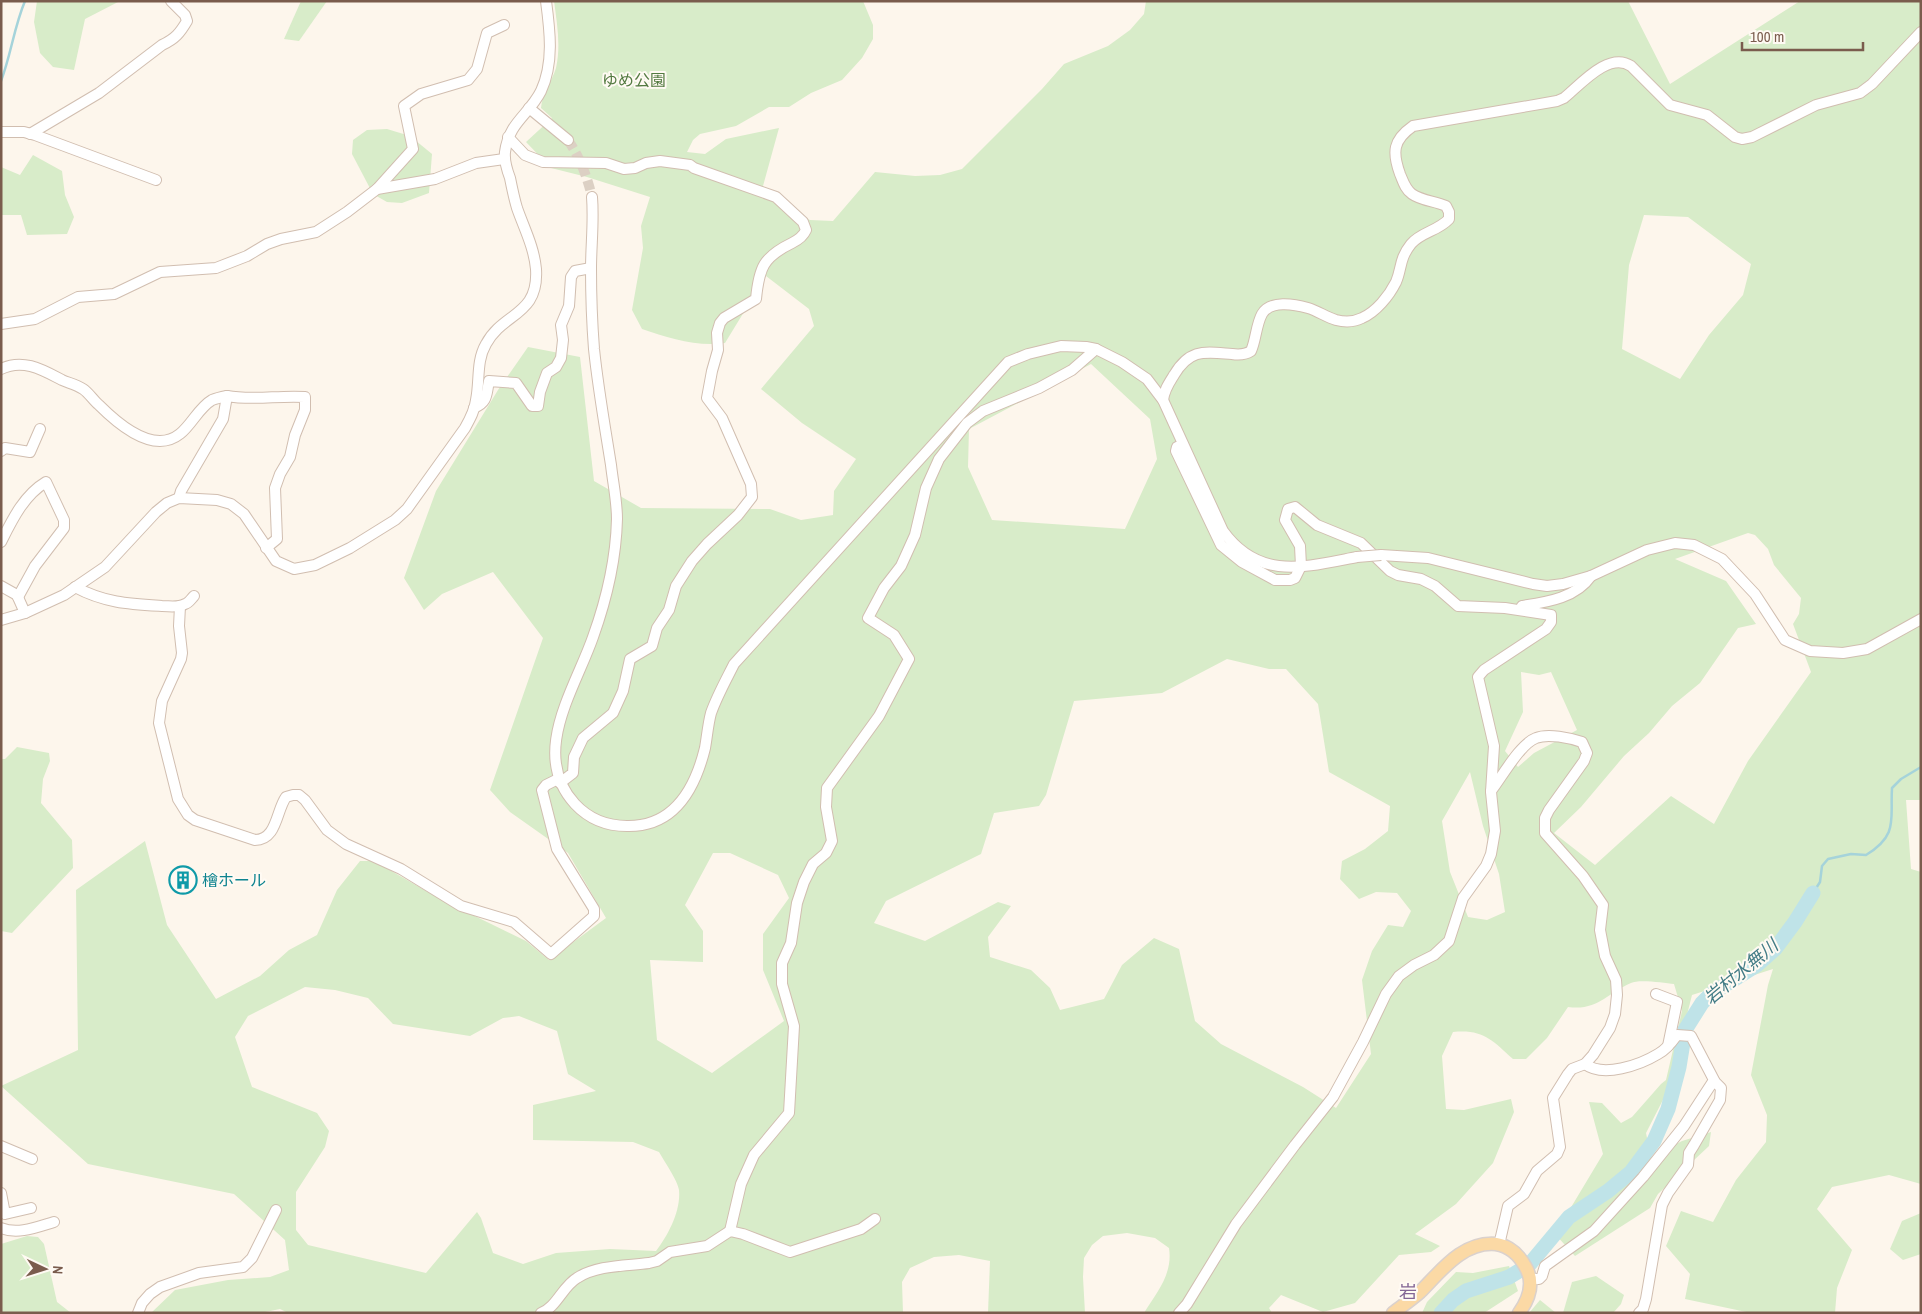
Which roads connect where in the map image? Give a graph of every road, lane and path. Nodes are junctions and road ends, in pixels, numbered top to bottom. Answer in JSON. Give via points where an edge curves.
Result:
{"nodes":[{"id":1,"x":172,"y":1,"type":"edge"},
{"id":2,"x":546,"y":1,"type":"edge"},
{"id":3,"x":504,"y":25,"type":"dead end"},
{"id":4,"x":1921,"y":32,"type":"edge"},
{"id":5,"x":529,"y":108,"type":"junction"},
{"id":6,"x":1,"y":132,"type":"edge"},
{"id":7,"x":30,"y":134,"type":"junction"},
{"id":8,"x":508,"y":137,"type":"junction"},
{"id":9,"x":568,"y":140,"type":"tunnel mouth"},
{"id":10,"x":504,"y":159,"type":"junction"},
{"id":11,"x":156,"y":180,"type":"dead end"},
{"id":12,"x":377,"y":189,"type":"junction"},
{"id":13,"x":592,"y":197,"type":"tunnel mouth"},
{"id":14,"x":591,"y":268,"type":"junction"},
{"id":15,"x":1,"y":324,"type":"edge"},
{"id":16,"x":1096,"y":349,"type":"junction"},
{"id":17,"x":1,"y":369,"type":"edge"},
{"id":18,"x":227,"y":396,"type":"junction"},
{"id":19,"x":1163,"y":400,"type":"junction"},
{"id":20,"x":474,"y":408,"type":"junction"},
{"id":21,"x":40,"y":429,"type":"dead end"},
{"id":22,"x":1183,"y":445,"type":"junction"},
{"id":23,"x":1,"y":451,"type":"edge"},
{"id":24,"x":180,"y":498,"type":"junction"},
{"id":25,"x":1,"y":542,"type":"edge"},
{"id":26,"x":266,"y":548,"type":"junction"},
{"id":27,"x":1301,"y":566,"type":"junction"},
{"id":28,"x":1591,"y":576,"type":"junction"},
{"id":29,"x":1,"y":586,"type":"edge"},
{"id":30,"x":75,"y":587,"type":"junction"},
{"id":31,"x":194,"y":596,"type":"dead end"},
{"id":32,"x":18,"y":597,"type":"junction"},
{"id":33,"x":180,"y":606,"type":"junction"},
{"id":34,"x":1520,"y":610,"type":"junction"},
{"id":35,"x":25,"y":613,"type":"junction"},
{"id":36,"x":1921,"y":619,"type":"edge"},
{"id":37,"x":1,"y":620,"type":"edge"},
{"id":38,"x":559,"y":781,"type":"junction"},
{"id":39,"x":1491,"y":792,"type":"junction"},
{"id":40,"x":1656,"y":994,"type":"dead end"},
{"id":41,"x":1668,"y":1046,"type":"junction"},
{"id":42,"x":1585,"y":1064,"type":"junction"},
{"id":43,"x":1714,"y":1080,"type":"junction"},
{"id":44,"x":1,"y":1146,"type":"edge"},
{"id":45,"x":32,"y":1159,"type":"dead end"},
{"id":46,"x":1,"y":1193,"type":"edge"},
{"id":47,"x":32,"y":1208,"type":"dead end"},
{"id":48,"x":276,"y":1210,"type":"dead end"},
{"id":49,"x":875,"y":1219,"type":"dead end"},
{"id":50,"x":54,"y":1222,"type":"dead end"},
{"id":51,"x":1,"y":1228,"type":"edge"},
{"id":52,"x":730,"y":1231,"type":"junction"},
{"id":53,"x":1500,"y":1245,"type":"junction"},
{"id":54,"x":1530,"y":1276,"type":"junction"},
{"id":55,"x":138,"y":1313,"type":"edge"},
{"id":56,"x":541,"y":1313,"type":"edge"},
{"id":57,"x":1179,"y":1313,"type":"edge"},
{"id":58,"x":1393,"y":1313,"type":"edge"},
{"id":59,"x":1519,"y":1313,"type":"edge"},
{"id":60,"x":1639,"y":1313,"type":"edge"}],
"edges":[{"from":1,"to":7,"type":"street","via":[[187,21],[174,40],[162,45],[99,93]]},
{"from":2,"to":5,"type":"street","via":[[549,63],[540,92]]},
{"from":3,"to":12,"type":"street","via":[[487,33],[478,69],[468,80],[421,94],[404,106],[413,149]]},
{"from":4,"to":19,"type":"street","via":[[1860,93],[1816,105],[1742,139],[1707,115],[1670,105],[1632,66],[1617,61],[1601,68],[1557,101],[1414,126],[1404,132],[1396,144],[1395,158],[1405,186],[1412,194],[1446,206],[1449,219],[1443,226],[1412,243],[1401,258],[1396,282],[1375,311],[1349,322],[1309,308],[1277,304],[1262,314],[1251,351],[1241,355],[1202,352],[1192,355],[1180,364],[1164,392]]},
{"from":5,"to":8,"type":"street"},
{"from":5,"to":9,"type":"street"},
{"from":6,"to":7,"type":"street"},
{"from":7,"to":11,"type":"street"},
{"from":8,"to":10,"type":"street"},
{"from":8,"to":38,"type":"street","via":[[524,155],[543,162],[606,163],[624,169],[660,161],[690,165],[776,197],[803,222],[806,230],[800,238],[768,258],[758,276],[756,299],[724,318],[717,333],[718,350],[707,398],[722,418],[751,484],[750,500],[692,561],[676,586],[652,646],[630,659],[623,691],[613,713],[583,738],[574,757],[574,773]]},
{"from":10,"to":12,"type":"street","via":[[476,163],[435,179]]},
{"from":10,"to":20,"type":"street","via":[[530,241],[536,283],[533,298],[485,345],[480,358]]},
{"from":12,"to":15,"type":"street","via":[[316,232],[267,244],[216,268],[160,272],[114,294],[78,297],[35,319]]},
{"from":13,"to":14,"type":"street"},
{"from":14,"to":20,"type":"street","via":[[575,271],[570,276],[569,306],[561,325],[561,358],[547,373],[538,406],[532,406],[516,383],[489,381],[485,400]]},
{"from":14,"to":38,"type":"street","via":[[594,349],[617,516],[614,562],[608,591],[555,739],[554,757]]},
{"from":16,"to":19,"type":"street","via":[[1147,379]]},
{"from":16,"to":38,"type":"street","via":[[1060,346],[1008,362],[831,555],[734,664],[711,713],[693,784],[675,810],[657,820],[635,826],[605,824],[578,808]]},
{"from":16,"to":52,"type":"street","via":[[1072,370],[1039,388],[983,411],[967,423],[938,459],[926,488],[915,535],[901,566],[884,588],[868,618],[894,635],[909,659],[879,716],[827,788],[826,807],[832,841],[826,853],[813,864],[804,882],[797,903],[792,943],[782,963],[782,984],[794,1026],[789,1113],[754,1155],[741,1184]]},
{"from":17,"to":18,"type":"street","via":[[23,365],[44,370],[84,389],[99,405],[149,440],[174,438],[211,400]]},
{"from":18,"to":24,"type":"street","via":[[223,419]]},
{"from":18,"to":26,"type":"street","via":[[244,399],[305,396],[305,410],[290,457],[275,488],[277,539]]},
{"from":19,"to":22,"type":"street"},
{"from":20,"to":26,"type":"street","via":[[465,428],[407,509],[381,530],[304,568],[282,565]]},
{"from":21,"to":23,"type":"street","via":[[30,452],[5,448]]},
{"from":22,"to":27,"type":"street","via":[[1213,512],[1232,545],[1268,565]]},
{"from":22,"to":27,"type":"street","via":[[1177,447],[1176,452],[1221,545],[1242,562],[1275,580],[1295,578]]},
{"from":24,"to":26,"type":"street","via":[[231,504],[244,514]]},
{"from":24,"to":30,"type":"street","via":[[156,512],[105,567]]},
{"from":25,"to":32,"type":"street","via":[[15,514],[46,482],[64,520],[64,528],[35,566]]},
{"from":27,"to":28,"type":"street","bridge":true,"via":[[1381,554],[1428,558],[1547,586]]},
{"from":27,"to":34,"type":"street","via":[[1300,546],[1285,520],[1291,508],[1298,509],[1317,525],[1362,543],[1390,571],[1435,586],[1458,606]]},
{"from":28,"to":34,"type":"street","via":[[1581,588],[1546,602],[1522,606]]},
{"from":28,"to":36,"type":"street","via":[[1646,550],[1675,544],[1694,545],[1722,559],[1755,594],[1785,640],[1810,651],[1843,653],[1867,649]]},
{"from":29,"to":32,"type":"street"},
{"from":30,"to":33,"type":"street","via":[[111,602]]},
{"from":30,"to":35,"type":"street"},
{"from":31,"to":33,"type":"street"},
{"from":32,"to":35,"type":"street"},
{"from":33,"to":38,"type":"street","via":[[181,659],[162,701],[159,723],[178,799],[195,820],[261,840],[269,835],[286,797],[299,795],[327,830],[346,844],[401,869],[461,906],[514,922],[551,954],[594,916],[594,909],[557,850],[542,790],[546,785]]},
{"from":34,"to":39,"type":"street","via":[[1551,615],[1551,622],[1546,629],[1478,677],[1494,746]]},
{"from":35,"to":37,"type":"street"},
{"from":39,"to":42,"type":"street","via":[[1518,754],[1535,738],[1543,736],[1582,742],[1587,753],[1584,761],[1549,810],[1545,818],[1545,833],[1603,905],[1600,930],[1617,995],[1610,1028]]},
{"from":39,"to":57,"type":"street","via":[[1495,822],[1491,854],[1479,878],[1463,898],[1449,941],[1434,955],[1399,976],[1386,994],[1333,1097],[1236,1224]]},
{"from":40,"to":41,"type":"street","via":[[1677,1002]]},
{"from":41,"to":42,"type":"street","via":[[1657,1055],[1616,1070],[1595,1070]]},
{"from":41,"to":43,"type":"street","via":[[1678,1035],[1691,1036]]},
{"from":42,"to":53,"type":"street","via":[[1572,1069],[1554,1098],[1560,1147],[1557,1154],[1537,1171],[1524,1194],[1508,1206]]},
{"from":43,"to":54,"type":"street","via":[[1665,1150],[1614,1210],[1594,1231],[1545,1266],[1539,1279]]},
{"from":43,"to":60,"type":"street","via":[[1721,1088],[1720,1100],[1694,1144],[1684,1172],[1662,1206],[1646,1299]]},
{"from":44,"to":45,"type":"street"},
{"from":46,"to":47,"type":"street","via":[[5,1214]]},
{"from":48,"to":55,"type":"street","via":[[252,1258],[243,1267],[199,1273],[160,1287],[142,1303]]},
{"from":49,"to":52,"type":"street","via":[[861,1229],[790,1252]]},
{"from":50,"to":51,"type":"street","via":[[10,1232]]},
{"from":52,"to":56,"type":"street","via":[[708,1246],[670,1252],[649,1264],[592,1271],[572,1281],[547,1311]]},
{"from":53,"to":54,"type":"main road","via":[[1521,1260]]},
{"from":53,"to":58,"type":"main road","via":[[1467,1249]]},
{"from":54,"to":59,"type":"main road","via":[[1530,1292]]}]}
